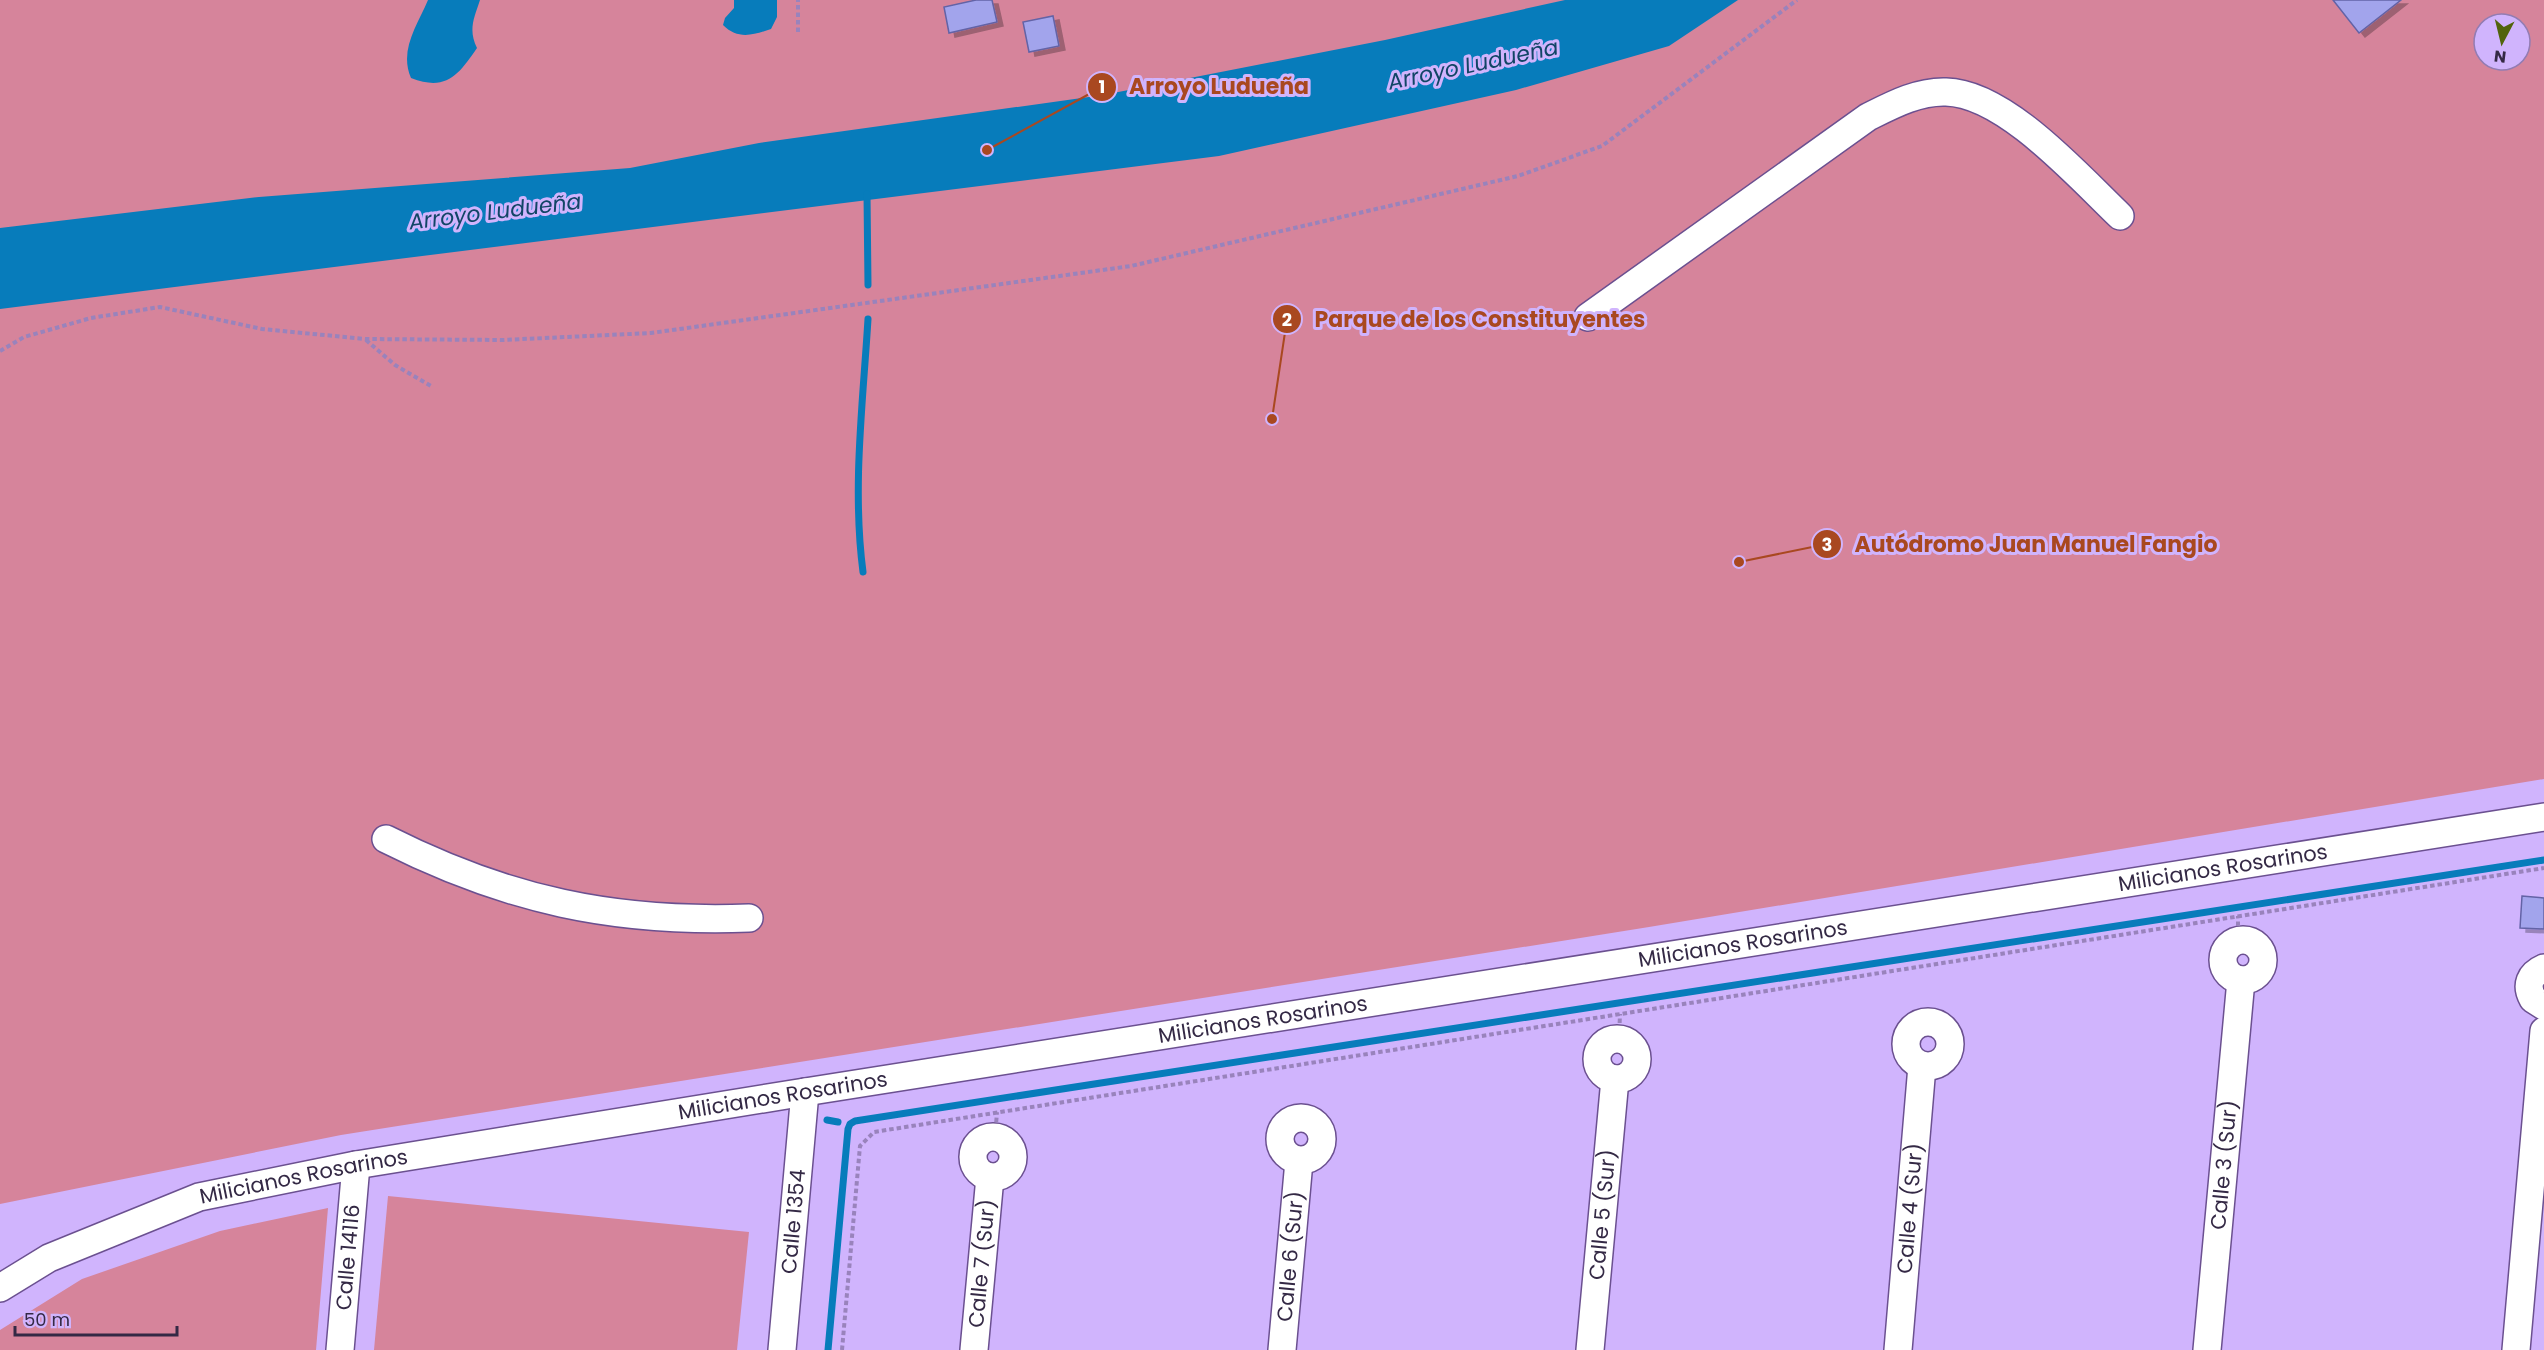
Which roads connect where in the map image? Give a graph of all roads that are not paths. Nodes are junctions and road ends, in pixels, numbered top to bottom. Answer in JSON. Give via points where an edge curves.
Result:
{"nodes":[{"id":1,"x":2120,"y":216,"type":"dead end"},
{"id":2,"x":1588,"y":316,"type":"dead end"},
{"id":3,"x":2544,"y":817,"type":"edge"},
{"id":4,"x":386,"y":839,"type":"dead end"},
{"id":5,"x":749,"y":918,"type":"dead end"},
{"id":6,"x":2238,"y":928,"type":"road end"},
{"id":7,"x":2544,"y":968,"type":"edge"},
{"id":8,"x":2544,"y":1006,"type":"edge"},
{"id":9,"x":1620,"y":1026,"type":"road end"},
{"id":10,"x":2544,"y":1031,"type":"edge"},
{"id":11,"x":1922,"y":1065,"type":"dead end"},
{"id":12,"x":805,"y":1092,"type":"junction"},
{"id":13,"x":996,"y":1125,"type":"road end"},
{"id":14,"x":1299,"y":1161,"type":"dead end"},
{"id":15,"x":356,"y":1166,"type":"junction"},
{"id":16,"x":0,"y":1288,"type":"edge"},
{"id":17,"x":340,"y":1350,"type":"edge"},
{"id":18,"x":782,"y":1350,"type":"edge"},
{"id":19,"x":974,"y":1350,"type":"edge"},
{"id":20,"x":1282,"y":1350,"type":"edge"},
{"id":21,"x":1590,"y":1350,"type":"edge"},
{"id":22,"x":1898,"y":1350,"type":"edge"},
{"id":23,"x":2207,"y":1350,"type":"edge"},
{"id":24,"x":2516,"y":1350,"type":"edge"}],
"edges":[{"from":1,"to":2,"type":"street","via":[[2010,117],[1966,94],[1923,94],[1868,117]]},
{"from":3,"to":12,"type":"street","name":"Milicianos Rosarinos"},
{"from":4,"to":5,"type":"street","via":[[462,874],[542,900],[624,915]]},
{"from":6,"to":23,"type":"street","name":"Calle 3 (Sur)","via":[[2225,950],[2223,965],[2241,980]]},
{"from":7,"to":8,"type":"street","via":[[2531,977],[2529,985],[2533,999]]},
{"from":9,"to":21,"type":"street","name":"Calle 5 (Sur)","via":[[1596,1057],[1601,1072],[1615,1079]]},
{"from":10,"to":24,"type":"street"},
{"from":11,"to":22,"type":"street","name":"Calle 4 (Sur)"},
{"from":12,"to":15,"type":"street","name":"Milicianos Rosarinos"},
{"from":12,"to":18,"type":"street","name":"Calle 1354"},
{"from":13,"to":19,"type":"street","name":"Calle 7 (Sur)","via":[[972,1155],[976,1170],[990,1178]]},
{"from":14,"to":20,"type":"street","name":"Calle 6 (Sur)"},
{"from":15,"to":16,"type":"street","name":"Milicianos Rosarinos","via":[[199,1197],[49,1258]]},
{"from":15,"to":17,"type":"street","name":"Calle 14116"}]}
